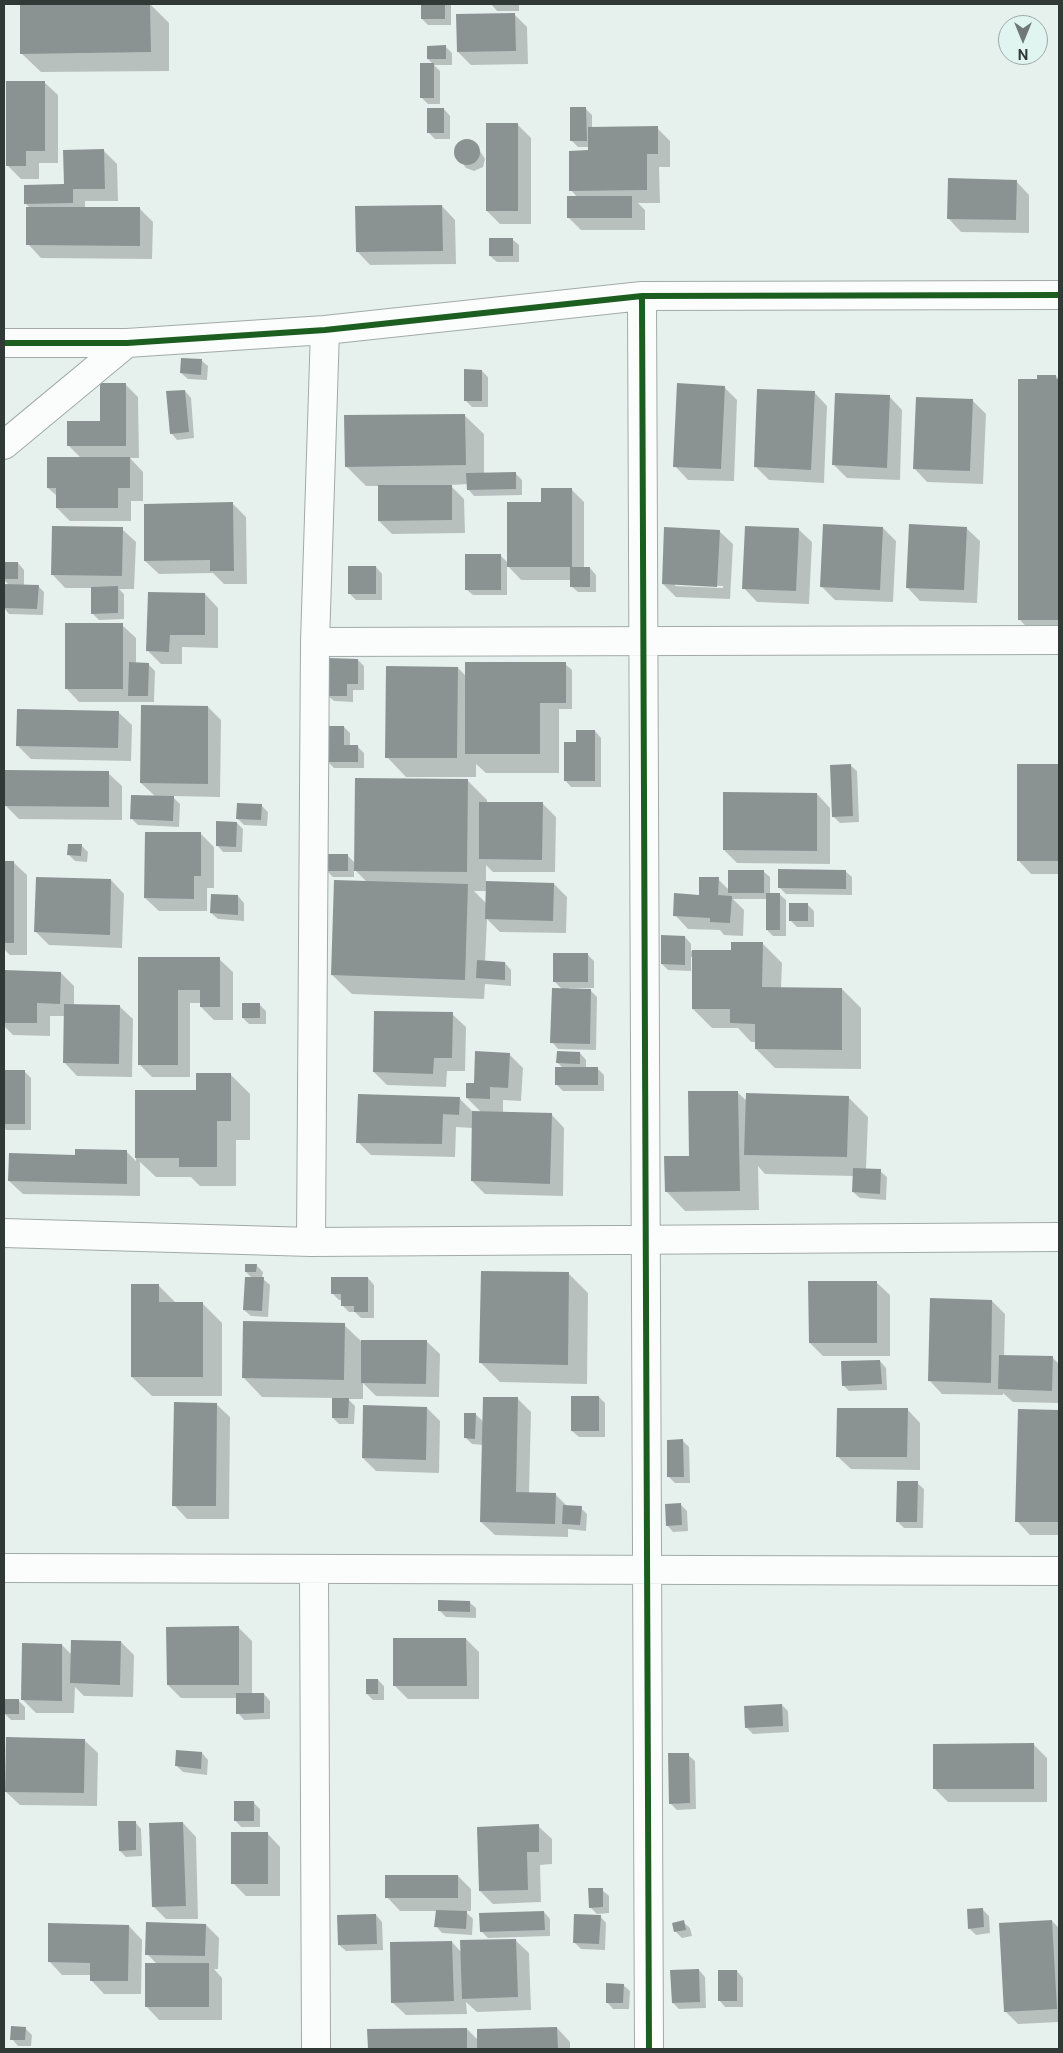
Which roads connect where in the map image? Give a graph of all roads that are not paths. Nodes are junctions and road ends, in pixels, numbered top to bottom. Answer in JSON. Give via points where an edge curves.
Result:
{"nodes":[{"id":1,"x":1059,"y":295,"type":"edge"},
{"id":2,"x":642,"y":296,"type":"junction"},
{"id":3,"x":325,"y":330,"type":"junction"},
{"id":4,"x":7,"y":336,"type":"edge"},
{"id":5,"x":127,"y":342,"type":"junction"},
{"id":6,"x":4,"y":445,"type":"edge"},
{"id":7,"x":1059,"y":640,"type":"edge"},
{"id":8,"x":643,"y":641,"type":"junction"},
{"id":9,"x":315,"y":642,"type":"junction"},
{"id":10,"x":4,"y":1233,"type":"edge"},
{"id":11,"x":1059,"y":1237,"type":"edge"},
{"id":12,"x":646,"y":1240,"type":"junction"},
{"id":13,"x":311,"y":1242,"type":"junction"},
{"id":14,"x":4,"y":1568,"type":"edge"},
{"id":15,"x":314,"y":1568,"type":"junction"},
{"id":16,"x":647,"y":1570,"type":"junction"},
{"id":17,"x":1059,"y":1571,"type":"edge"},
{"id":18,"x":316,"y":2049,"type":"edge"},
{"id":19,"x":649,"y":2049,"type":"edge"}],
"edges":[{"from":1,"to":2,"type":"street"},
{"from":2,"to":3,"type":"street"},
{"from":2,"to":8,"type":"street"},
{"from":3,"to":5,"type":"street"},
{"from":3,"to":9,"type":"street"},
{"from":4,"to":5,"type":"street"},
{"from":5,"to":6,"type":"street"},
{"from":7,"to":8,"type":"street"},
{"from":8,"to":9,"type":"street"},
{"from":8,"to":12,"type":"street"},
{"from":9,"to":13,"type":"street"},
{"from":10,"to":13,"type":"street"},
{"from":11,"to":12,"type":"street"},
{"from":12,"to":13,"type":"street"},
{"from":12,"to":16,"type":"street"},
{"from":14,"to":15,"type":"street"},
{"from":15,"to":16,"type":"street"},
{"from":15,"to":18,"type":"street"},
{"from":16,"to":17,"type":"street"},
{"from":16,"to":19,"type":"street"}]}
